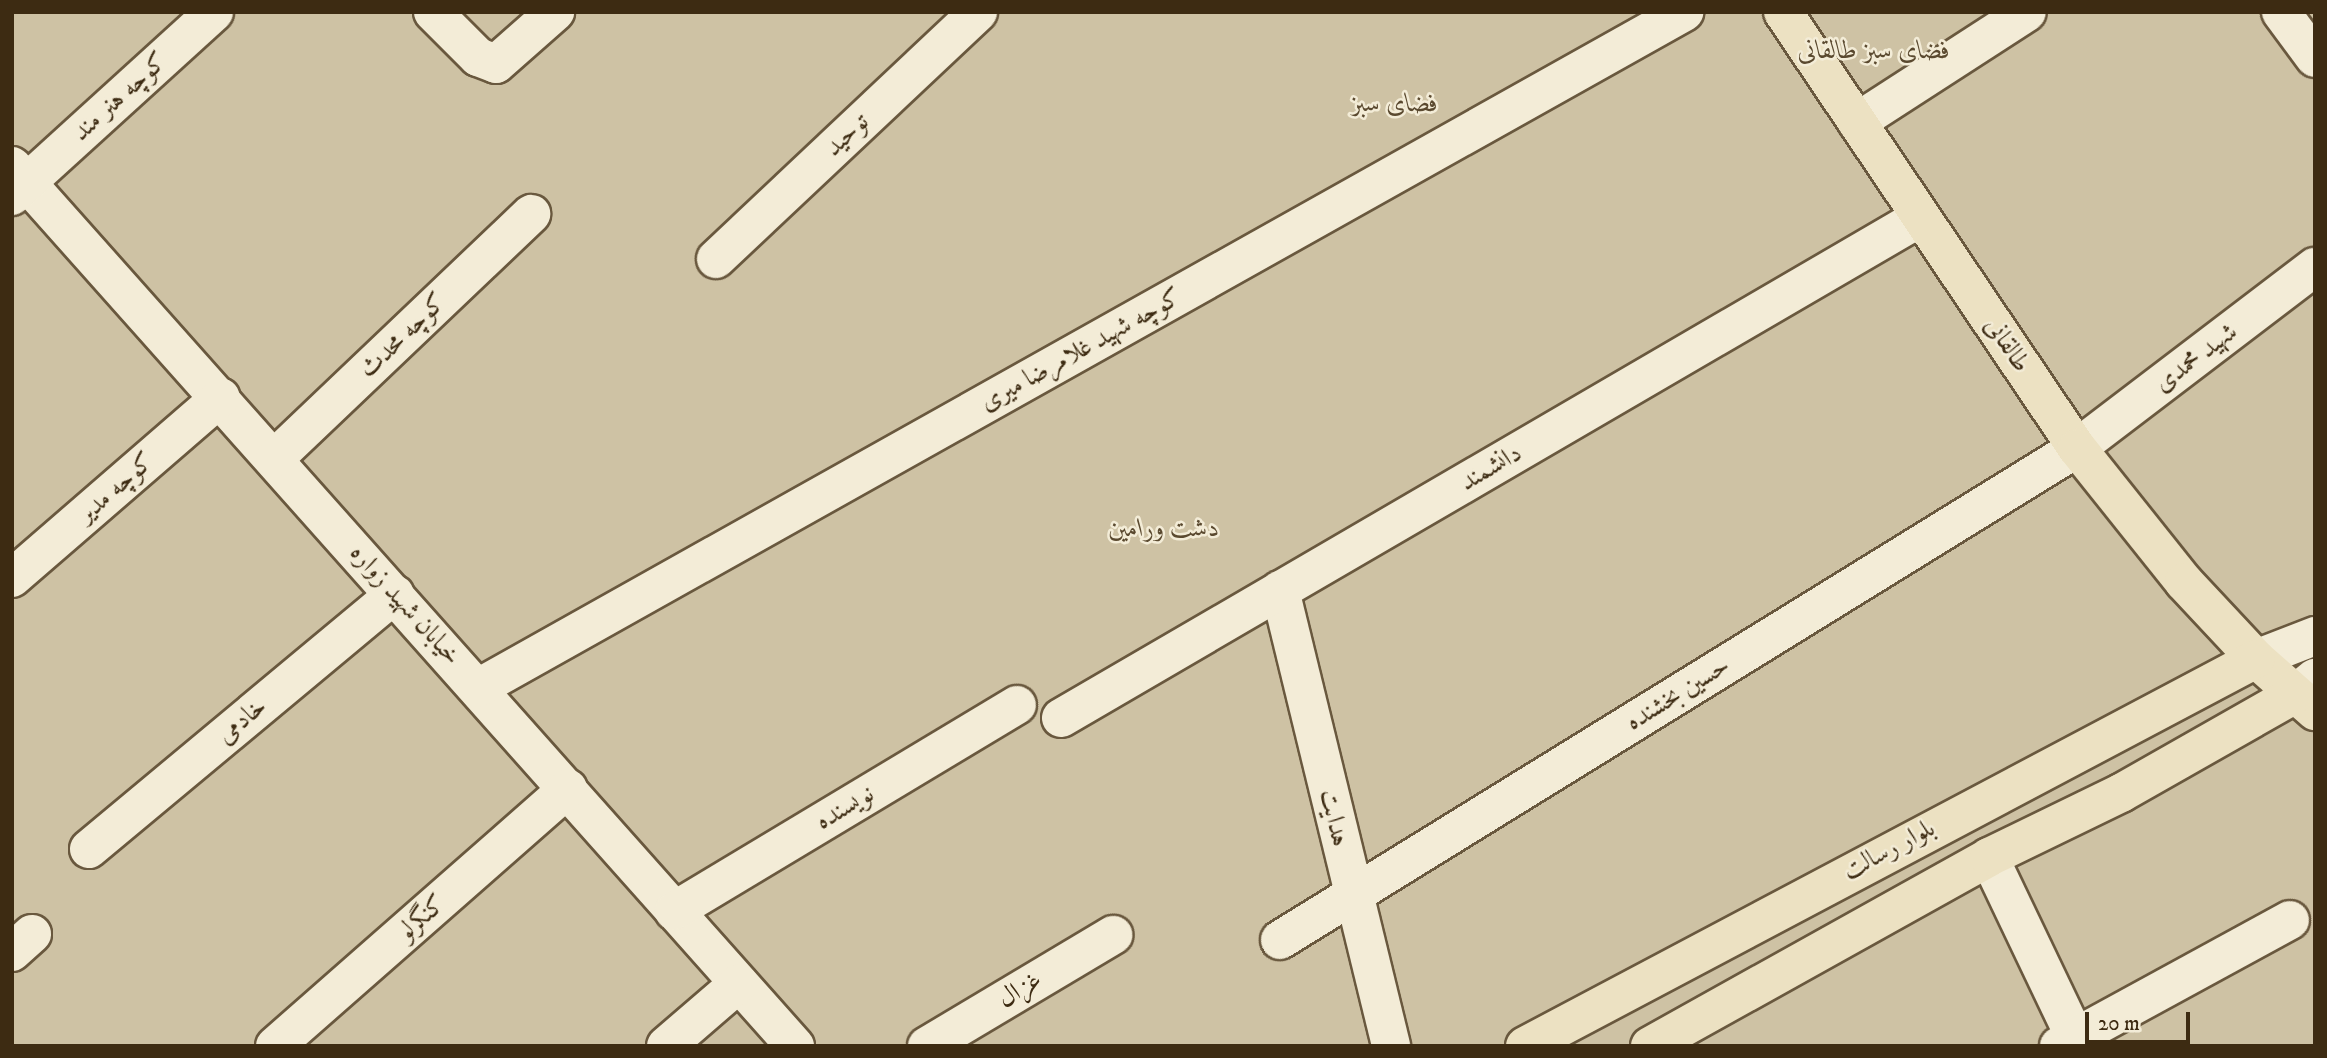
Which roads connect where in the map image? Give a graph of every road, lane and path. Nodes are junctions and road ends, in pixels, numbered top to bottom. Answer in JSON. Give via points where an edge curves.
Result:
{"nodes":[{"id":1,"x":214,"y":12,"type":"edge"},
{"id":2,"x":433,"y":12,"type":"edge"},
{"id":3,"x":555,"y":12,"type":"edge"},
{"id":4,"x":978,"y":12,"type":"edge"},
{"id":5,"x":1684,"y":12,"type":"edge"},
{"id":6,"x":1783,"y":12,"type":"edge"},
{"id":7,"x":2027,"y":12,"type":"edge"},
{"id":8,"x":2281,"y":12,"type":"edge"},
{"id":9,"x":2315,"y":58,"type":"edge"},
{"id":10,"x":1857,"y":122,"type":"junction"},
{"id":11,"x":17,"y":181,"type":"edge"},
{"id":12,"x":531,"y":215,"type":"dead end"},
{"id":13,"x":1921,"y":217,"type":"junction"},
{"id":14,"x":716,"y":259,"type":"dead end"},
{"id":15,"x":2315,"y":267,"type":"edge"},
{"id":16,"x":220,"y":397,"type":"junction"},
{"id":17,"x":2077,"y":448,"type":"junction"},
{"id":18,"x":275,"y":458,"type":"junction"},
{"id":19,"x":12,"y":578,"type":"edge"},
{"id":20,"x":1280,"y":590,"type":"junction"},
{"id":21,"x":395,"y":594,"type":"junction"},
{"id":22,"x":2315,"y":636,"type":"edge"},
{"id":23,"x":2256,"y":659,"type":"junction"},
{"id":24,"x":478,"y":688,"type":"junction"},
{"id":25,"x":2308,"y":694,"type":"edge"},
{"id":26,"x":1017,"y":705,"type":"dead end"},
{"id":27,"x":1060,"y":718,"type":"dead end"},
{"id":28,"x":568,"y":789,"type":"junction"},
{"id":29,"x":89,"y":849,"type":"dead end"},
{"id":30,"x":1989,"y":857,"type":"junction"},
{"id":31,"x":1352,"y":895,"type":"junction"},
{"id":32,"x":674,"y":911,"type":"junction"},
{"id":33,"x":2290,"y":920,"type":"dead end"},
{"id":34,"x":1113,"y":935,"type":"dead end"},
{"id":35,"x":1280,"y":940,"type":"dead end"},
{"id":36,"x":739,"y":983,"type":"junction"},
{"id":37,"x":1569,"y":1036,"type":"edge"},
{"id":38,"x":2071,"y":1042,"type":"edge"},
{"id":39,"x":275,"y":1046,"type":"edge"},
{"id":40,"x":666,"y":1046,"type":"edge"},
{"id":41,"x":795,"y":1046,"type":"edge"},
{"id":42,"x":927,"y":1046,"type":"edge"},
{"id":43,"x":1391,"y":1046,"type":"edge"},
{"id":44,"x":1525,"y":1046,"type":"edge"},
{"id":45,"x":1650,"y":1046,"type":"edge"}],
"edges":[{"from":1,"to":11,"type":"street","name":"کوچه هنر مند"},
{"from":2,"to":3,"type":"street","via":[[478,57],[496,64]]},
{"from":4,"to":14,"type":"street","name":"توحید"},
{"from":5,"to":24,"type":"street","name":"کوچه شهید غلامرضا میری"},
{"from":6,"to":10,"type":"main road","name":"طالقانی"},
{"from":7,"to":10,"type":"street"},
{"from":8,"to":9,"type":"street"},
{"from":10,"to":13,"type":"main road","name":"طالقانی"},
{"from":11,"to":16,"type":"street","name":"خیابان شهید زواره"},
{"from":12,"to":18,"type":"street","name":"کوچه محدث"},
{"from":13,"to":17,"type":"main road","name":"طالقانی"},
{"from":13,"to":20,"type":"street","name":"دانشمند"},
{"from":15,"to":17,"type":"street","name":"شهید محمدی"},
{"from":16,"to":18,"type":"street","name":"خیابان شهید زواره"},
{"from":16,"to":19,"type":"street","name":"کوچه مدیر"},
{"from":17,"to":23,"type":"main road","name":"طالقانی","via":[[2184,582]]},
{"from":17,"to":31,"type":"street","name":"حسین بخشنده"},
{"from":18,"to":21,"type":"street","name":"خیابان شهید زواره"},
{"from":20,"to":27,"type":"street","name":"دانشمند"},
{"from":20,"to":31,"type":"street","name":"هدایت"},
{"from":21,"to":24,"type":"street","name":"خیابان شهید زواره"},
{"from":21,"to":29,"type":"street","name":"خادمی"},
{"from":22,"to":23,"type":"street"},
{"from":23,"to":25,"type":"main road","name":"طالقانی"},
{"from":23,"to":37,"type":"main road","name":"بلوار رسالت"},
{"from":24,"to":28,"type":"street","name":"خیابان شهید زواره"},
{"from":25,"to":30,"type":"main road","name":"بلوار رسالت"},
{"from":26,"to":32,"type":"street","name":"نویسنده"},
{"from":28,"to":32,"type":"street","name":"خیابان شهید زواره"},
{"from":28,"to":39,"type":"street","name":"کنگرلو"},
{"from":30,"to":38,"type":"street"},
{"from":30,"to":45,"type":"main road","name":"بلوار رسالت"},
{"from":31,"to":35,"type":"street","name":"حسین بخشنده"},
{"from":31,"to":43,"type":"street","name":"هدایت"},
{"from":32,"to":36,"type":"street","name":"خیابان شهید زواره"},
{"from":33,"to":38,"type":"street"},
{"from":34,"to":42,"type":"street","name":"غزال"},
{"from":36,"to":40,"type":"street"},
{"from":36,"to":41,"type":"street","name":"خیابان شهید زواره"},
{"from":37,"to":44,"type":"main road","name":"بلوار رسالت"}]}
